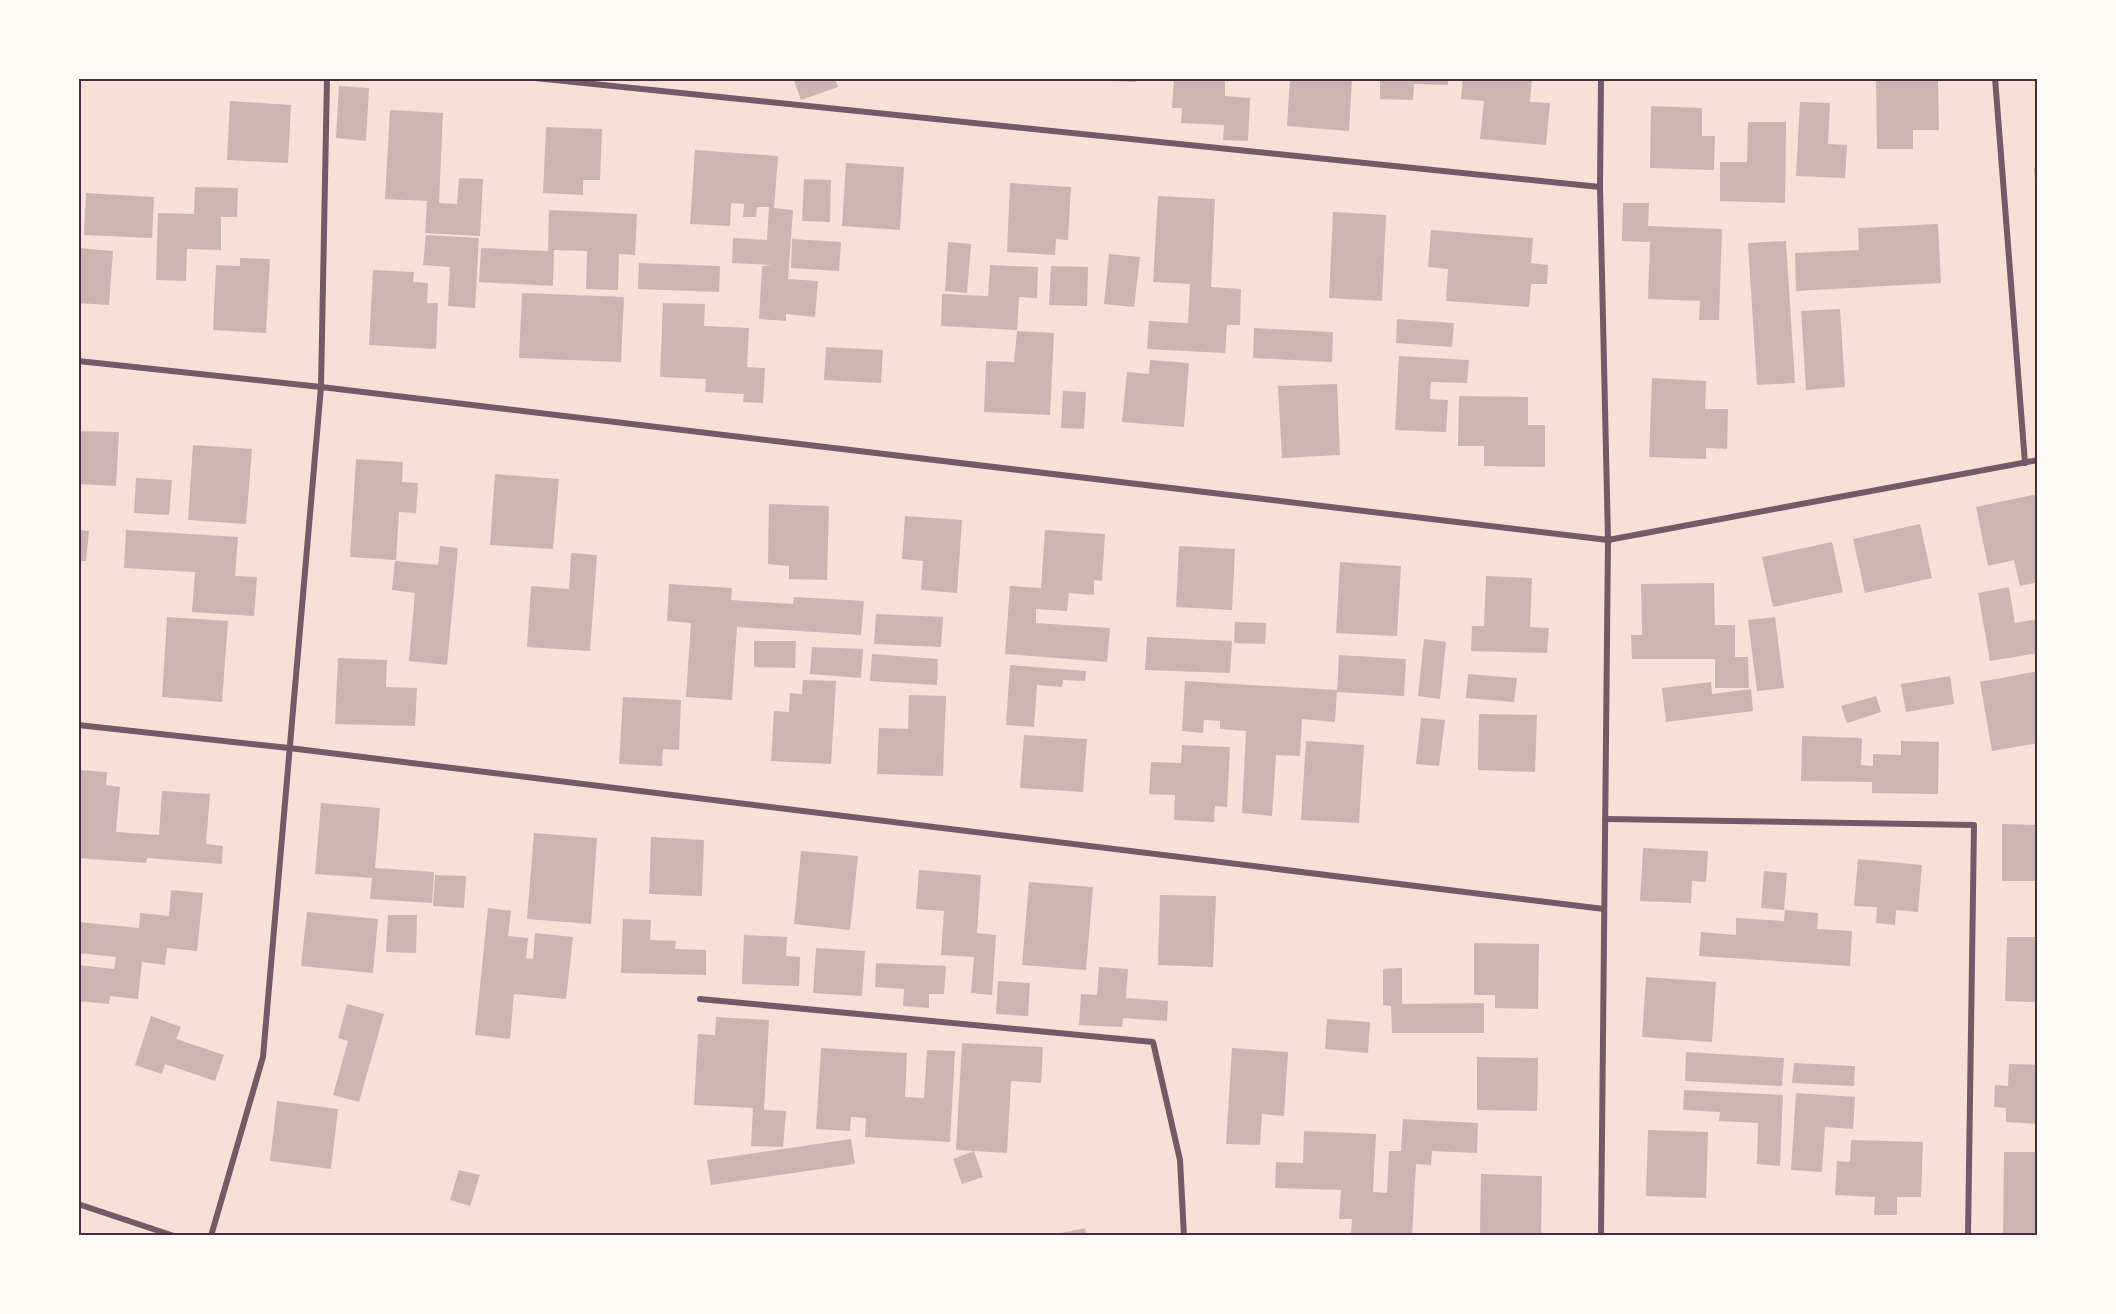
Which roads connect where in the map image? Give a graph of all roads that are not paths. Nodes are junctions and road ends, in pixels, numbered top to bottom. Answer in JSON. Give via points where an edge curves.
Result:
{"nodes":[{"id":1,"x":327,"y":78,"type":"edge"},
{"id":2,"x":535,"y":78,"type":"edge"},
{"id":3,"x":1601,"y":78,"type":"edge"},
{"id":4,"x":1995,"y":78,"type":"edge"},
{"id":5,"x":1600,"y":187,"type":"junction"},
{"id":6,"x":78,"y":361,"type":"edge"},
{"id":7,"x":321,"y":387,"type":"junction"},
{"id":8,"x":2038,"y":460,"type":"edge"},
{"id":9,"x":2025,"y":463,"type":"junction"},
{"id":10,"x":1608,"y":540,"type":"junction"},
{"id":11,"x":78,"y":725,"type":"edge"},
{"id":12,"x":289,"y":748,"type":"junction"},
{"id":13,"x":1605,"y":819,"type":"junction"},
{"id":14,"x":1604,"y":909,"type":"junction"},
{"id":15,"x":700,"y":999,"type":"dead end"},
{"id":16,"x":78,"y":1204,"type":"edge"},
{"id":17,"x":174,"y":1236,"type":"edge"},
{"id":18,"x":211,"y":1236,"type":"edge"},
{"id":19,"x":1184,"y":1236,"type":"edge"},
{"id":20,"x":1601,"y":1236,"type":"edge"},
{"id":21,"x":1968,"y":1236,"type":"edge"}],
"edges":[{"from":1,"to":7,"type":"street"},
{"from":2,"to":5,"type":"street"},
{"from":3,"to":5,"type":"street"},
{"from":4,"to":9,"type":"street"},
{"from":5,"to":10,"type":"street"},
{"from":6,"to":7,"type":"street"},
{"from":7,"to":10,"type":"street"},
{"from":7,"to":12,"type":"street"},
{"from":8,"to":9,"type":"street"},
{"from":9,"to":10,"type":"street"},
{"from":10,"to":13,"type":"street"},
{"from":11,"to":12,"type":"street"},
{"from":12,"to":14,"type":"street"},
{"from":12,"to":18,"type":"street","via":[[263,1057]]},
{"from":13,"to":14,"type":"street"},
{"from":13,"to":21,"type":"street","via":[[1974,825]]},
{"from":14,"to":20,"type":"street"},
{"from":15,"to":19,"type":"street","via":[[1153,1042],[1180,1160]]},
{"from":16,"to":17,"type":"street"}]}
